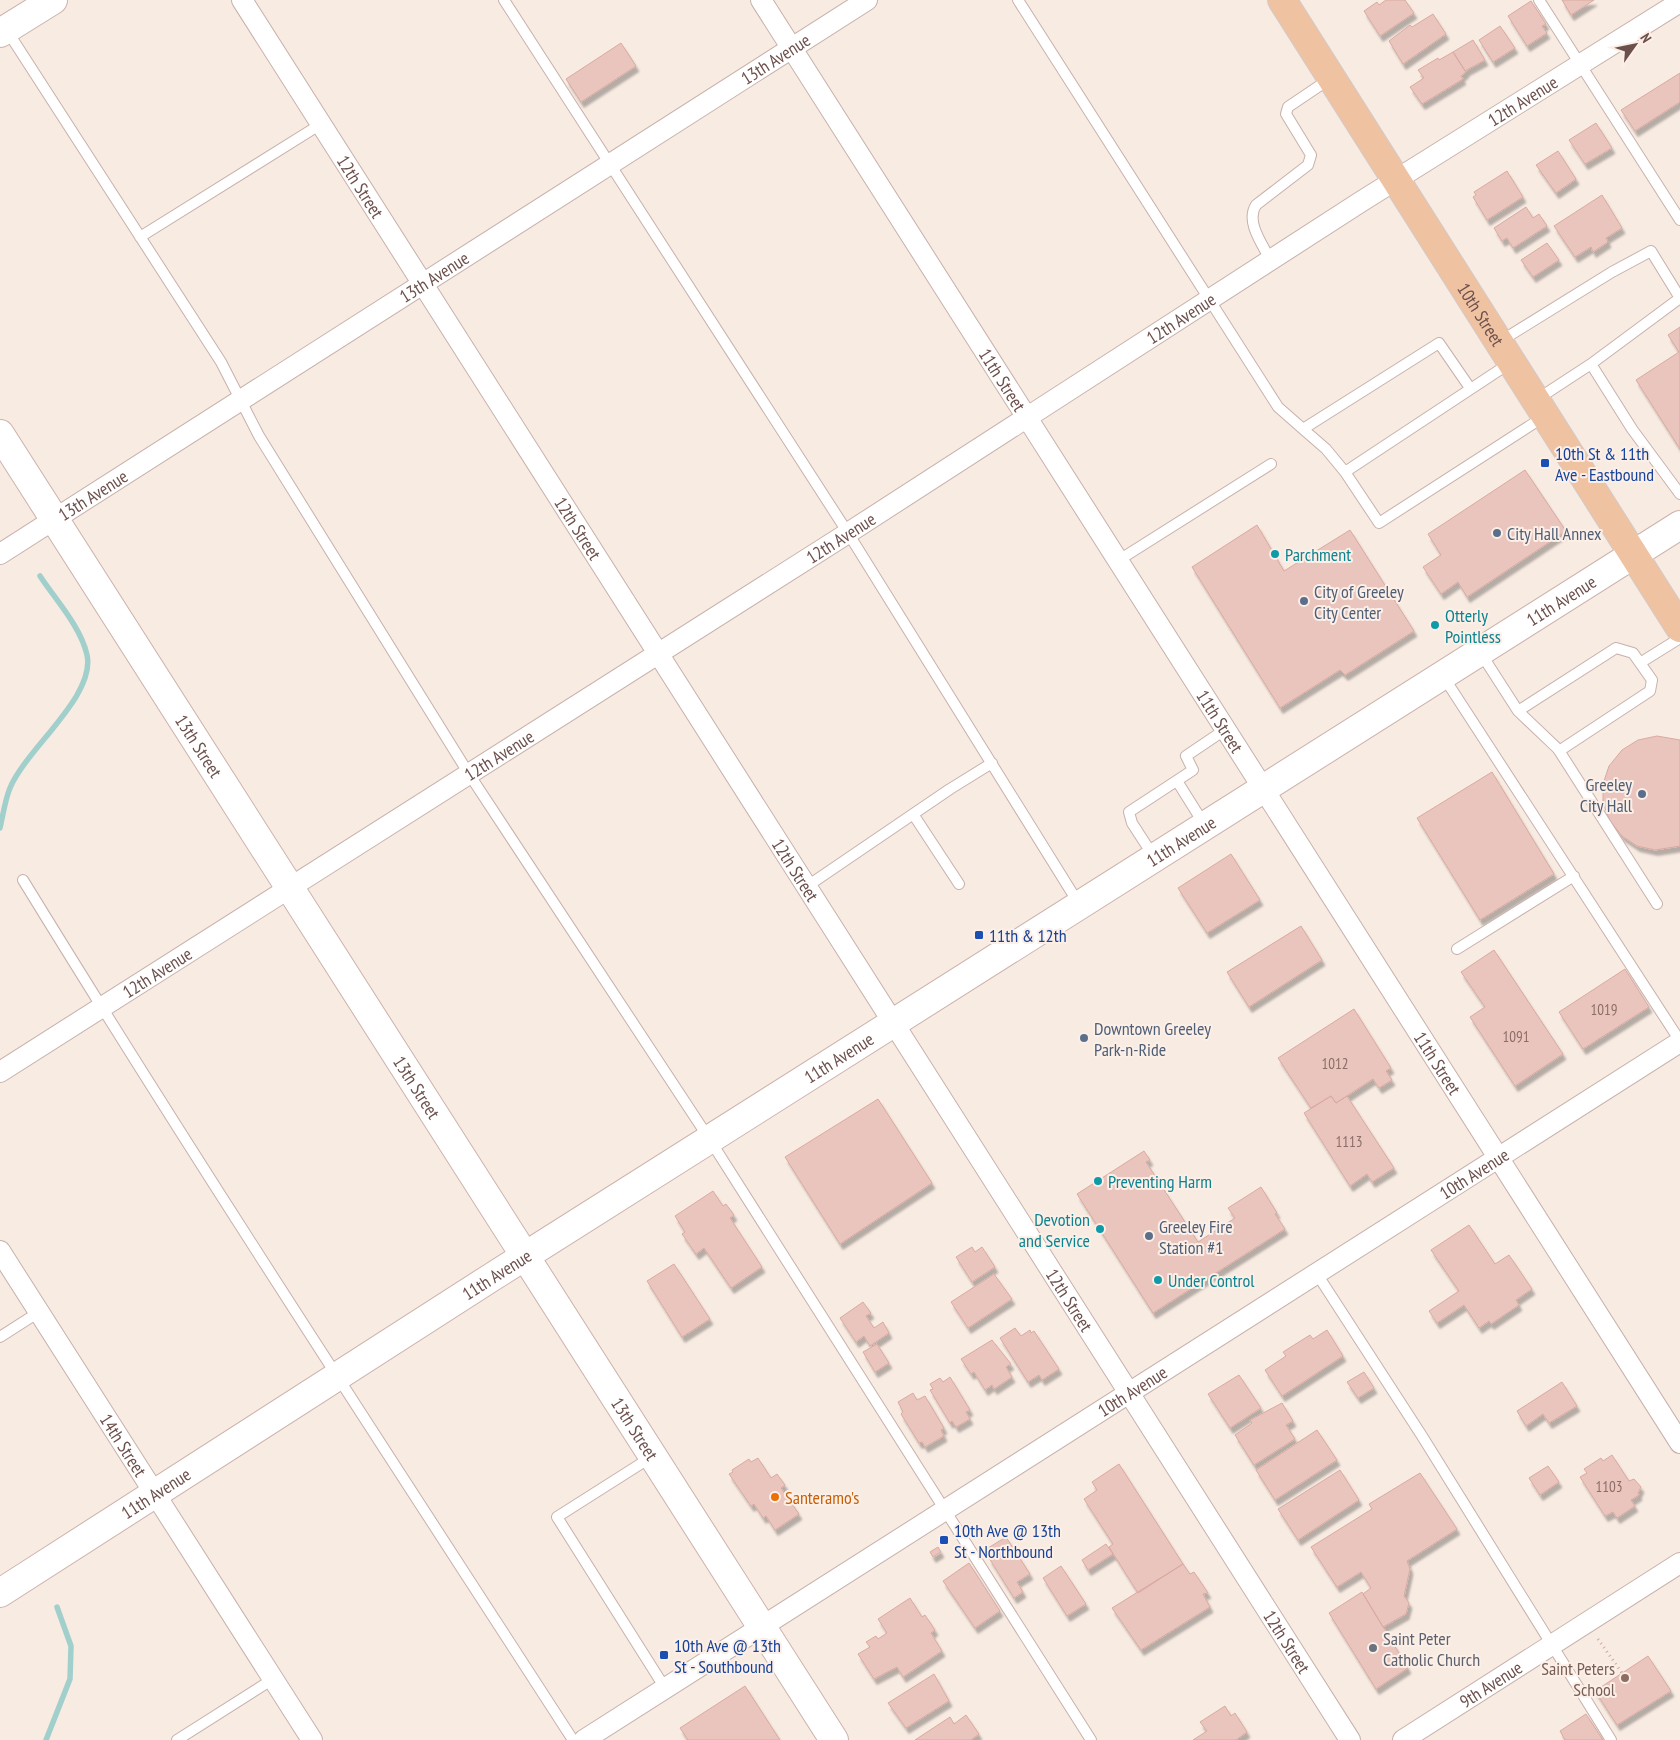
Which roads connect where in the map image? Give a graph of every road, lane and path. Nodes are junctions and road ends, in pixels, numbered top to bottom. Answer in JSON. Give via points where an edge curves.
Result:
{"nodes":[{"id":1,"x":53,"y":0,"type":"edge"},
{"id":2,"x":242,"y":0,"type":"edge"},
{"id":3,"x":504,"y":0,"type":"edge"},
{"id":4,"x":761,"y":0,"type":"edge"},
{"id":5,"x":867,"y":0,"type":"edge"},
{"id":6,"x":1018,"y":0,"type":"edge"},
{"id":7,"x":1282,"y":0,"type":"edge"},
{"id":8,"x":1539,"y":0,"type":"edge"},
{"id":9,"x":1680,"y":2,"type":"edge"},
{"id":10,"x":3,"y":31,"type":"edge"},
{"id":11,"x":792,"y":49,"type":"junction"},
{"id":12,"x":1582,"y":65,"type":"junction"},
{"id":13,"x":1331,"y":77,"type":"junction"},
{"id":14,"x":321,"y":124,"type":"junction"},
{"id":15,"x":610,"y":165,"type":"junction"},
{"id":16,"x":1397,"y":181,"type":"junction"},
{"id":17,"x":1680,"y":220,"type":"edge"},
{"id":18,"x":140,"y":237,"type":"junction"},
{"id":19,"x":1271,"y":261,"type":"junction"},
{"id":20,"x":424,"y":284,"type":"junction"},
{"id":21,"x":1208,"y":301,"type":"junction"},
{"id":22,"x":1505,"y":352,"type":"junction"},
{"id":23,"x":1591,"y":364,"type":"junction"},
{"id":24,"x":1470,"y":388,"type":"junction"},
{"id":25,"x":240,"y":401,"type":"junction"},
{"id":26,"x":1540,"y":408,"type":"junction"},
{"id":27,"x":1028,"y":416,"type":"junction"},
{"id":28,"x":1303,"y":429,"type":"junction"},
{"id":29,"x":0,"y":434,"type":"edge"},
{"id":30,"x":1271,"y":464,"type":"dead end"},
{"id":31,"x":1345,"y":472,"type":"junction"},
{"id":32,"x":1680,"y":494,"type":"edge"},
{"id":33,"x":55,"y":520,"type":"junction"},
{"id":34,"x":1680,"y":525,"type":"edge"},
{"id":35,"x":848,"y":533,"type":"junction"},
{"id":36,"x":0,"y":554,"type":"edge"},
{"id":37,"x":1633,"y":555,"type":"junction"},
{"id":38,"x":1118,"y":560,"type":"junction"},
{"id":39,"x":1680,"y":628,"type":"edge"},
{"id":40,"x":1680,"y":638,"type":"edge"},
{"id":41,"x":1480,"y":652,"type":"junction"},
{"id":42,"x":658,"y":653,"type":"junction"},
{"id":43,"x":1640,"y":663,"type":"junction"},
{"id":44,"x":1443,"y":675,"type":"junction"},
{"id":45,"x":1518,"y":711,"type":"junction"},
{"id":46,"x":1226,"y":729,"type":"junction"},
{"id":47,"x":1559,"y":751,"type":"junction"},
{"id":48,"x":992,"y":763,"type":"junction"},
{"id":49,"x":469,"y":774,"type":"junction"},
{"id":50,"x":1177,"y":781,"type":"junction"},
{"id":51,"x":1264,"y":787,"type":"junction"},
{"id":52,"x":913,"y":814,"type":"junction"},
{"id":53,"x":1204,"y":825,"type":"junction"},
{"id":54,"x":1154,"y":857,"type":"junction"},
{"id":55,"x":1574,"y":876,"type":"junction"},
{"id":56,"x":23,"y":880,"type":"dead end"},
{"id":57,"x":960,"y":884,"type":"dead end"},
{"id":58,"x":806,"y":886,"type":"junction"},
{"id":59,"x":290,"y":888,"type":"junction"},
{"id":60,"x":1079,"y":904,"type":"junction"},
{"id":61,"x":1657,"y":904,"type":"dead end"},
{"id":62,"x":1457,"y":949,"type":"dead end"},
{"id":63,"x":101,"y":1008,"type":"junction"},
{"id":64,"x":893,"y":1023,"type":"junction"},
{"id":65,"x":1680,"y":1041,"type":"edge"},
{"id":66,"x":0,"y":1072,"type":"edge"},
{"id":67,"x":710,"y":1140,"type":"junction"},
{"id":68,"x":1499,"y":1158,"type":"junction"},
{"id":69,"x":0,"y":1251,"type":"edge"},
{"id":70,"x":526,"y":1257,"type":"junction"},
{"id":71,"x":1316,"y":1274,"type":"junction"},
{"id":72,"x":39,"y":1312,"type":"junction"},
{"id":73,"x":0,"y":1337,"type":"edge"},
{"id":74,"x":337,"y":1377,"type":"junction"},
{"id":75,"x":1130,"y":1393,"type":"junction"},
{"id":76,"x":1680,"y":1443,"type":"edge"},
{"id":77,"x":653,"y":1456,"type":"junction"},
{"id":78,"x":156,"y":1495,"type":"junction"},
{"id":79,"x":944,"y":1511,"type":"junction"},
{"id":80,"x":1680,"y":1563,"type":"edge"},
{"id":81,"x":0,"y":1593,"type":"edge"},
{"id":82,"x":762,"y":1627,"type":"junction"},
{"id":83,"x":1598,"y":1638,"type":"dead end"},
{"id":84,"x":1551,"y":1645,"type":"junction"},
{"id":85,"x":1622,"y":1673,"type":"dead end"},
{"id":86,"x":273,"y":1679,"type":"junction"},
{"id":87,"x":665,"y":1688,"type":"junction"},
{"id":88,"x":177,"y":1740,"type":"edge"},
{"id":89,"x":312,"y":1740,"type":"edge"},
{"id":90,"x":573,"y":1740,"type":"edge"},
{"id":91,"x":584,"y":1740,"type":"edge"},
{"id":92,"x":834,"y":1740,"type":"edge"},
{"id":93,"x":1091,"y":1740,"type":"edge"},
{"id":94,"x":1350,"y":1740,"type":"edge"},
{"id":95,"x":1403,"y":1740,"type":"edge"},
{"id":96,"x":1611,"y":1740,"type":"edge"}],
"edges":[{"from":1,"to":10,"type":"main road"},
{"from":2,"to":14,"type":"street","name":"12th Street"},
{"from":3,"to":15,"type":"lane"},
{"from":4,"to":11,"type":"street","name":"11th Street"},
{"from":5,"to":11,"type":"street","name":"13th Avenue"},
{"from":6,"to":21,"type":"lane"},
{"from":7,"to":13,"type":"main road","name":"10th Street"},
{"from":8,"to":12,"type":"lane"},
{"from":9,"to":12,"type":"street","name":"12th Avenue"},
{"from":10,"to":18,"type":"lane"},
{"from":11,"to":15,"type":"street","name":"13th Avenue"},
{"from":11,"to":27,"type":"street","name":"11th Street"},
{"from":12,"to":16,"type":"street","name":"12th Avenue"},
{"from":12,"to":17,"type":"lane"},
{"from":13,"to":16,"type":"main road","name":"10th Street"},
{"from":13,"to":19,"type":"lane","via":[[1288,107],[1286,114],[1311,155],[1308,165],[1253,210],[1251,219]]},
{"from":14,"to":18,"type":"lane"},
{"from":14,"to":20,"type":"street","name":"12th Street"},
{"from":15,"to":20,"type":"street","name":"13th Avenue"},
{"from":15,"to":35,"type":"lane"},
{"from":16,"to":19,"type":"street","name":"12th Avenue"},
{"from":16,"to":22,"type":"main road","name":"10th Street"},
{"from":18,"to":25,"type":"lane","via":[[220,362]]},
{"from":19,"to":21,"type":"street","name":"12th Avenue"},
{"from":20,"to":25,"type":"street","name":"13th Avenue"},
{"from":20,"to":42,"type":"street","name":"12th Street"},
{"from":21,"to":27,"type":"street","name":"12th Avenue"},
{"from":21,"to":28,"type":"lane","via":[[1278,407]]},
{"from":22,"to":23,"type":"lane","via":[[1612,272],[1651,252],[1680,298]]},
{"from":22,"to":24,"type":"lane"},
{"from":22,"to":26,"type":"main road","name":"10th Street"},
{"from":23,"to":26,"type":"lane"},
{"from":23,"to":32,"type":"lane","via":[[1632,429]]},
{"from":24,"to":28,"type":"lane","via":[[1439,344]]},
{"from":24,"to":31,"type":"lane"},
{"from":25,"to":33,"type":"street","name":"13th Avenue"},
{"from":25,"to":49,"type":"lane"},
{"from":26,"to":31,"type":"lane","via":[[1379,523]]},
{"from":26,"to":37,"type":"main road","name":"10th Street"},
{"from":27,"to":35,"type":"street","name":"12th Avenue"},
{"from":27,"to":38,"type":"street","name":"11th Street"},
{"from":28,"to":31,"type":"lane"},
{"from":29,"to":33,"type":"main road","name":"13th Street"},
{"from":30,"to":38,"type":"lane"},
{"from":33,"to":36,"type":"street","name":"13th Avenue"},
{"from":33,"to":59,"type":"main road","name":"13th Street"},
{"from":34,"to":37,"type":"main road","name":"11th Avenue"},
{"from":35,"to":42,"type":"street","name":"12th Avenue"},
{"from":35,"to":48,"type":"lane"},
{"from":37,"to":39,"type":"main road","name":"10th Street"},
{"from":37,"to":41,"type":"main road","name":"11th Avenue"},
{"from":38,"to":46,"type":"street","name":"11th Street"},
{"from":40,"to":43,"type":"lane"},
{"from":41,"to":44,"type":"main road","name":"11th Avenue"},
{"from":41,"to":45,"type":"lane"},
{"from":42,"to":49,"type":"street","name":"12th Avenue"},
{"from":42,"to":58,"type":"street","name":"12th Street"},
{"from":43,"to":45,"type":"lane","via":[[1630,651],[1616,648]]},
{"from":43,"to":47,"type":"lane","via":[[1652,680],[1650,691]]},
{"from":44,"to":51,"type":"main road","name":"11th Avenue"},
{"from":44,"to":55,"type":"lane"},
{"from":45,"to":47,"type":"lane"},
{"from":46,"to":50,"type":"lane","via":[[1186,756],[1193,770]]},
{"from":46,"to":51,"type":"street","name":"11th Street"},
{"from":47,"to":61,"type":"lane"},
{"from":48,"to":52,"type":"lane"},
{"from":48,"to":60,"type":"lane"},
{"from":49,"to":59,"type":"street","name":"12th Avenue"},
{"from":49,"to":67,"type":"lane"},
{"from":50,"to":53,"type":"lane"},
{"from":50,"to":54,"type":"lane","via":[[1129,812],[1132,823]]},
{"from":51,"to":53,"type":"main road","name":"11th Avenue"},
{"from":51,"to":68,"type":"street","name":"11th Street"},
{"from":52,"to":57,"type":"lane"},
{"from":52,"to":58,"type":"lane"},
{"from":53,"to":54,"type":"main road","name":"11th Avenue"},
{"from":54,"to":60,"type":"main road","name":"11th Avenue"},
{"from":55,"to":62,"type":"lane"},
{"from":55,"to":65,"type":"lane"},
{"from":56,"to":63,"type":"lane"},
{"from":58,"to":64,"type":"street","name":"12th Street"},
{"from":59,"to":63,"type":"street","name":"12th Avenue"},
{"from":59,"to":70,"type":"main road","name":"13th Street"},
{"from":60,"to":64,"type":"main road","name":"11th Avenue"},
{"from":63,"to":66,"type":"street","name":"12th Avenue"},
{"from":63,"to":74,"type":"lane"},
{"from":64,"to":67,"type":"main road","name":"11th Avenue"},
{"from":64,"to":75,"type":"street","name":"12th Street"},
{"from":65,"to":68,"type":"street","name":"10th Avenue"},
{"from":67,"to":70,"type":"main road","name":"11th Avenue"},
{"from":67,"to":79,"type":"lane"},
{"from":68,"to":71,"type":"street","name":"10th Avenue"},
{"from":68,"to":76,"type":"street","name":"11th Street"},
{"from":69,"to":72,"type":"street","name":"14th Street"},
{"from":70,"to":74,"type":"main road","name":"11th Avenue"},
{"from":70,"to":77,"type":"main road","name":"13th Street"},
{"from":71,"to":75,"type":"street","name":"10th Avenue"},
{"from":71,"to":84,"type":"lane","via":[[1422,1436]]},
{"from":72,"to":73,"type":"lane"},
{"from":72,"to":78,"type":"street","name":"14th Street"},
{"from":74,"to":78,"type":"main road","name":"11th Avenue"},
{"from":74,"to":90,"type":"lane"},
{"from":75,"to":79,"type":"street","name":"10th Avenue"},
{"from":75,"to":94,"type":"street","name":"12th Street"},
{"from":77,"to":82,"type":"main road","name":"13th Street"},
{"from":77,"to":87,"type":"lane","via":[[557,1517]]},
{"from":78,"to":81,"type":"main road","name":"11th Avenue"},
{"from":78,"to":86,"type":"street","name":"14th Street"},
{"from":79,"to":82,"type":"street","name":"10th Avenue"},
{"from":79,"to":93,"type":"lane"},
{"from":80,"to":84,"type":"street","name":"9th Avenue"},
{"from":82,"to":87,"type":"street","name":"10th Avenue"},
{"from":82,"to":92,"type":"main road","name":"13th Street"},
{"from":83,"to":85,"type":"path"},
{"from":84,"to":95,"type":"street","name":"9th Avenue"},
{"from":84,"to":96,"type":"lane"},
{"from":86,"to":88,"type":"lane"},
{"from":86,"to":89,"type":"street","name":"14th Street"},
{"from":87,"to":91,"type":"street","name":"10th Avenue"}]}
